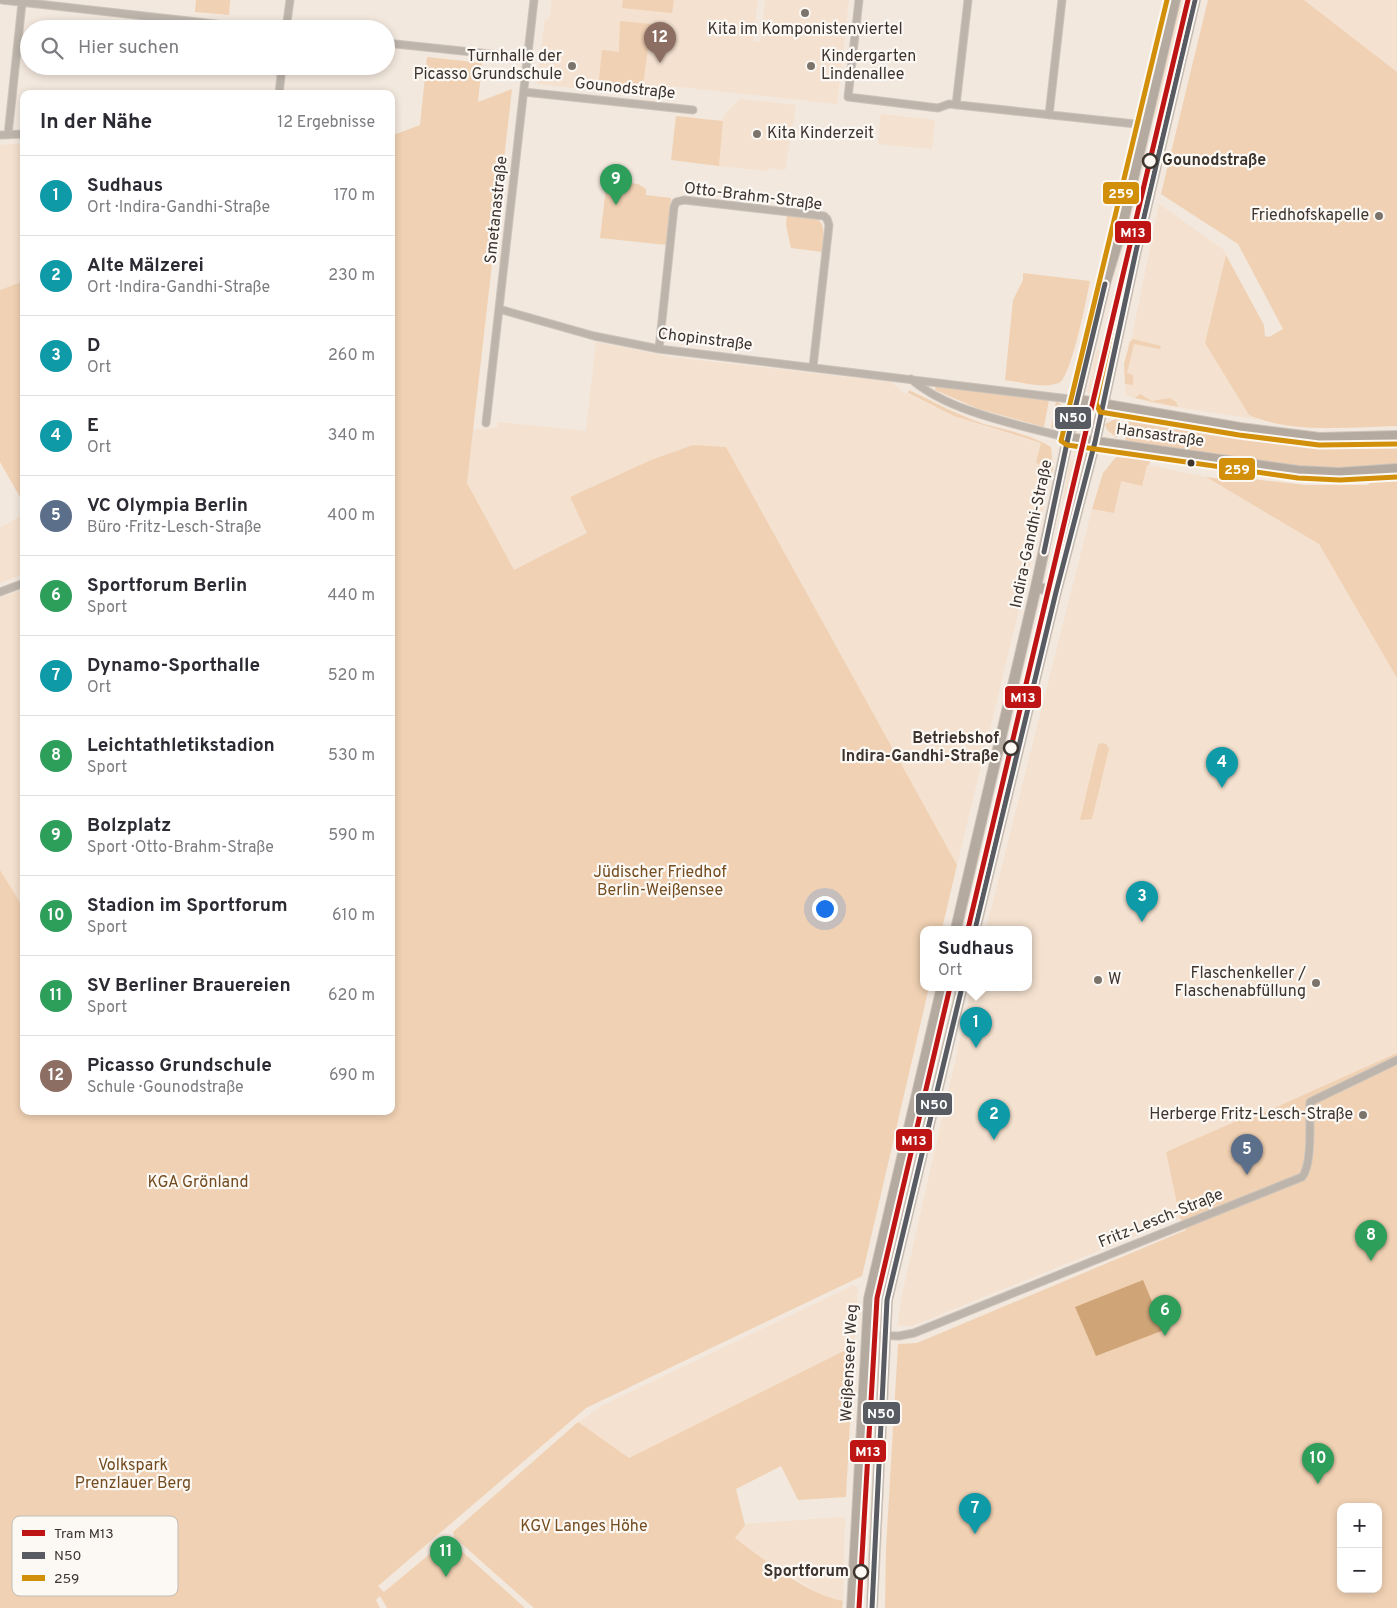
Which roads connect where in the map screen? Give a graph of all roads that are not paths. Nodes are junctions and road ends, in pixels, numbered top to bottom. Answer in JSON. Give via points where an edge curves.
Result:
{"nodes":[{"id":1,"x":2,"y":0,"type":"edge"},
{"id":2,"x":290,"y":0,"type":"edge"},
{"id":3,"x":534,"y":0,"type":"edge"},
{"id":4,"x":859,"y":0,"type":"edge"},
{"id":5,"x":968,"y":0,"type":"edge"},
{"id":6,"x":1062,"y":0,"type":"edge"},
{"id":7,"x":1175,"y":0,"type":"edge"},
{"id":8,"x":1196,"y":0,"type":"edge"},
{"id":9,"x":22,"y":2,"type":"junction"},
{"id":10,"x":181,"y":20,"type":"edge"},
{"id":11,"x":287,"y":20,"type":"edge"},
{"id":12,"x":395,"y":44,"type":"edge"},
{"id":13,"x":528,"y":58,"type":"junction"},
{"id":14,"x":281,"y":75,"type":"edge"},
{"id":15,"x":279,"y":90,"type":"edge"},
{"id":16,"x":524,"y":92,"type":"junction"},
{"id":17,"x":956,"y":105,"type":"junction"},
{"id":18,"x":693,"y":110,"type":"dead end"},
{"id":19,"x":1049,"y":115,"type":"junction"},
{"id":20,"x":1144,"y":125,"type":"junction"},
{"id":21,"x":20,"y":134,"type":"edge"},
{"id":22,"x":4,"y":135,"type":"edge"},
{"id":23,"x":499,"y":310,"type":"junction"},
{"id":24,"x":659,"y":349,"type":"junction"},
{"id":25,"x":813,"y":366,"type":"junction"},
{"id":26,"x":911,"y":379,"type":"junction"},
{"id":27,"x":1078,"y":400,"type":"junction"},
{"id":28,"x":1103,"y":405,"type":"junction"},
{"id":29,"x":486,"y":423,"type":"dead end"},
{"id":30,"x":1397,"y":436,"type":"edge"},
{"id":31,"x":1068,"y":438,"type":"junction"},
{"id":32,"x":1095,"y":442,"type":"junction"},
{"id":33,"x":1397,"y":469,"type":"edge"},
{"id":34,"x":20,"y":584,"type":"edge"},
{"id":35,"x":1036,"y":587,"type":"junction"},
{"id":36,"x":0,"y":592,"type":"edge"},
{"id":37,"x":1056,"y":592,"type":"junction"},
{"id":38,"x":957,"y":926,"type":"edge"},
{"id":39,"x":976,"y":926,"type":"edge"},
{"id":40,"x":941,"y":991,"type":"edge"},
{"id":41,"x":961,"y":991,"type":"edge"},
{"id":42,"x":1397,"y":1060,"type":"edge"},
{"id":43,"x":867,"y":1335,"type":"junction"},
{"id":44,"x":885,"y":1335,"type":"junction"},
{"id":45,"x":859,"y":1469,"type":"junction"},
{"id":46,"x":878,"y":1470,"type":"junction"},
{"id":47,"x":852,"y":1608,"type":"edge"},
{"id":48,"x":872,"y":1608,"type":"edge"}],
"edges":[{"from":1,"to":9,"type":"street"},
{"from":2,"to":11,"type":"street"},
{"from":3,"to":13,"type":"street","name":"Smetanastraße"},
{"from":4,"to":17,"type":"street","via":[[848,97],[938,108]]},
{"from":5,"to":17,"type":"street"},
{"from":6,"to":19,"type":"street"},
{"from":7,"to":20,"type":"main road","name":"Indira-Gandhi-Straße"},
{"from":8,"to":28,"type":"main road","via":[[1136,250]]},
{"from":9,"to":10,"type":"street"},
{"from":9,"to":22,"type":"street"},
{"from":12,"to":13,"type":"street"},
{"from":13,"to":16,"type":"street","name":"Smetanastraße"},
{"from":14,"to":15,"type":"street"},
{"from":16,"to":18,"type":"street","name":"Gounodstraße"},
{"from":16,"to":23,"type":"street","name":"Smetanastraße"},
{"from":17,"to":19,"type":"street"},
{"from":19,"to":20,"type":"street"},
{"from":20,"to":27,"type":"main road","name":"Indira-Gandhi-Straße"},
{"from":21,"to":22,"type":"street"},
{"from":23,"to":24,"type":"street","name":"Chopinstraße","via":[[594,336]]},
{"from":23,"to":29,"type":"street","name":"Smetanastraße"},
{"from":24,"to":25,"type":"street","name":"Chopinstraße"},
{"from":24,"to":25,"type":"street","name":"Otto-Brahm-Straße","via":[[674,206],[684,200],[824,216],[827,219]]},
{"from":25,"to":26,"type":"street","name":"Chopinstraße"},
{"from":26,"to":27,"type":"street","name":"Chopinstraße"},
{"from":26,"to":31,"type":"street","name":"Chopinstraße","via":[[921,388],[971,411]]},
{"from":27,"to":28,"type":"main road","name":"Hansastraße"},
{"from":27,"to":31,"type":"main road","name":"Indira-Gandhi-Straße"},
{"from":28,"to":30,"type":"main road","name":"Hansastraße","via":[[1320,438]]},
{"from":28,"to":32,"type":"main road"},
{"from":31,"to":32,"type":"main road","name":"Hansastraße"},
{"from":31,"to":35,"type":"main road","name":"Indira-Gandhi-Straße"},
{"from":32,"to":33,"type":"main road","name":"Hansastraße","via":[[1298,471],[1339,473]]},
{"from":32,"to":37,"type":"main road"},
{"from":34,"to":36,"type":"street"},
{"from":35,"to":37,"type":"main road"},
{"from":35,"to":38,"type":"main road","name":"Indira-Gandhi-Straße"},
{"from":37,"to":39,"type":"main road"},
{"from":40,"to":43,"type":"main road","name":"Weißenseer Weg","via":[[875,1270]]},
{"from":41,"to":44,"type":"main road","name":"Weißenseer Weg","via":[[887,1300]]},
{"from":42,"to":44,"type":"street","name":"Fritz-Lesch-Straße","via":[[1310,1102],[1309,1150],[1302,1178],[914,1333]]},
{"from":43,"to":44,"type":"street","name":"Fritz-Lesch-Straße"},
{"from":43,"to":45,"type":"main road","name":"Weißenseer Weg"},
{"from":44,"to":46,"type":"main road","name":"Weißenseer Weg"},
{"from":45,"to":46,"type":"main road"},
{"from":45,"to":47,"type":"main road","name":"Weißenseer Weg"},
{"from":46,"to":48,"type":"main road","name":"Weißenseer Weg"}]}
